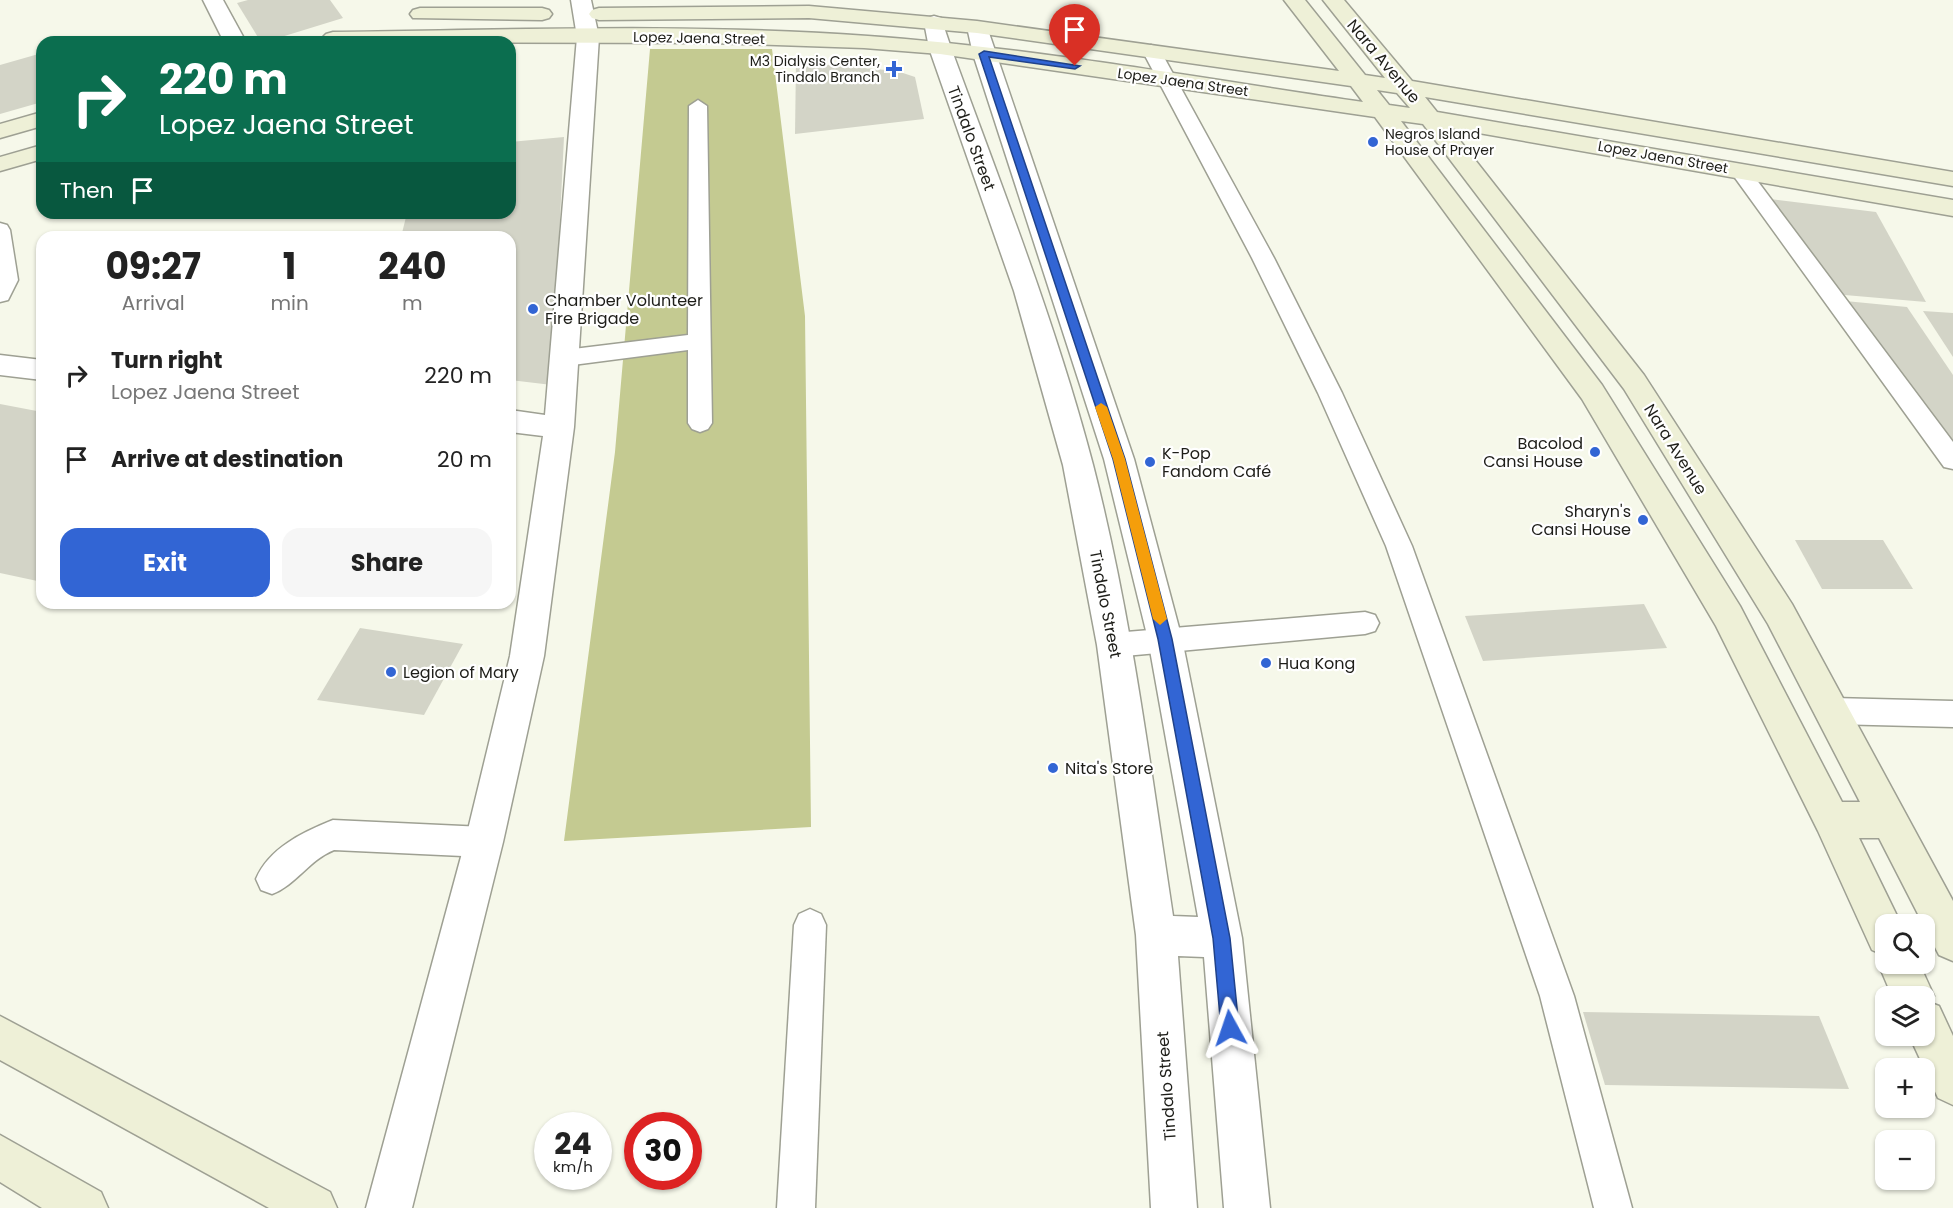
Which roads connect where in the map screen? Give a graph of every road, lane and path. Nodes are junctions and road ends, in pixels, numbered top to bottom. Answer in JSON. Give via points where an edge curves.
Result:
{"nodes":[{"id":1,"x":213,"y":0,"type":"edge"},
{"id":2,"x":483,"y":0,"type":"edge"},
{"id":3,"x":525,"y":0,"type":"edge"},
{"id":4,"x":1294,"y":0,"type":"edge"},
{"id":5,"x":1339,"y":1,"type":"edge"},
{"id":6,"x":420,"y":14,"type":"junction"},
{"id":7,"x":502,"y":14,"type":"junction"},
{"id":8,"x":733,"y":14,"type":"junction"},
{"id":9,"x":584,"y":17,"type":"edge"},
{"id":10,"x":937,"y":35,"type":"junction"},
{"id":11,"x":233,"y":36,"type":"edge"},
{"id":12,"x":340,"y":36,"type":"edge"},
{"id":13,"x":439,"y":36,"type":"edge"},
{"id":14,"x":454,"y":36,"type":"edge"},
{"id":15,"x":728,"y":38,"type":"junction"},
{"id":16,"x":981,"y":40,"type":"junction"},
{"id":17,"x":1151,"y":50,"type":"junction"},
{"id":18,"x":1166,"y":79,"type":"junction"},
{"id":19,"x":1358,"y":81,"type":"junction"},
{"id":20,"x":1405,"y":87,"type":"junction"},
{"id":21,"x":698,"y":106,"type":"dead end"},
{"id":22,"x":1382,"y":111,"type":"junction"},
{"id":23,"x":1431,"y":118,"type":"junction"},
{"id":24,"x":36,"y":121,"type":"edge"},
{"id":25,"x":0,"y":131,"type":"edge"},
{"id":26,"x":36,"y":154,"type":"edge"},
{"id":27,"x":0,"y":164,"type":"edge"},
{"id":28,"x":1740,"y":171,"type":"junction"},
{"id":29,"x":1953,"y":179,"type":"edge"},
{"id":30,"x":1953,"y":208,"type":"edge"},
{"id":31,"x":0,"y":230,"type":"edge"},
{"id":32,"x":1061,"y":287,"type":"junction"},
{"id":33,"x":1027,"y":291,"type":"junction"},
{"id":34,"x":0,"y":296,"type":"edge"},
{"id":35,"x":700,"y":341,"type":"junction"},
{"id":36,"x":566,"y":358,"type":"junction"},
{"id":37,"x":0,"y":365,"type":"edge"},
{"id":38,"x":36,"y":369,"type":"edge"},
{"id":39,"x":1634,"y":382,"type":"junction"},
{"id":40,"x":1592,"y":392,"type":"junction"},
{"id":41,"x":516,"y":422,"type":"edge"},
{"id":42,"x":700,"y":423,"type":"dead end"},
{"id":43,"x":559,"y":427,"type":"junction"},
{"id":44,"x":1119,"y":459,"type":"junction"},
{"id":45,"x":1953,"y":460,"type":"edge"},
{"id":46,"x":1078,"y":465,"type":"junction"},
{"id":47,"x":1780,"y":614,"type":"junction"},
{"id":48,"x":1728,"y":616,"type":"junction"},
{"id":49,"x":1365,"y":623,"type":"dead end"},
{"id":50,"x":1165,"y":639,"type":"junction"},
{"id":51,"x":1114,"y":645,"type":"junction"},
{"id":52,"x":1833,"y":711,"type":"junction"},
{"id":53,"x":1953,"y":714,"type":"edge"},
{"id":54,"x":1832,"y":819,"type":"junction"},
{"id":55,"x":1891,"y":821,"type":"junction"},
{"id":56,"x":484,"y":843,"type":"junction"},
{"id":57,"x":272,"y":879,"type":"dead end"},
{"id":58,"x":1876,"y":914,"type":"edge"},
{"id":59,"x":810,"y":925,"type":"dead end"},
{"id":60,"x":1156,"y":935,"type":"junction"},
{"id":61,"x":1222,"y":938,"type":"junction"},
{"id":62,"x":1953,"y":941,"type":"edge"},
{"id":63,"x":0,"y":1037,"type":"edge"},
{"id":64,"x":1935,"y":1045,"type":"edge"},
{"id":65,"x":1953,"y":1083,"type":"edge"},
{"id":66,"x":0,"y":1157,"type":"edge"},
{"id":67,"x":85,"y":1208,"type":"edge"},
{"id":68,"x":314,"y":1208,"type":"edge"},
{"id":69,"x":389,"y":1208,"type":"edge"},
{"id":70,"x":796,"y":1208,"type":"edge"},
{"id":71,"x":1174,"y":1208,"type":"edge"},
{"id":72,"x":1247,"y":1208,"type":"edge"},
{"id":73,"x":1613,"y":1208,"type":"edge"}],
"edges":[{"from":1,"to":11,"type":"street"},
{"from":2,"to":6,"type":"main road"},
{"from":3,"to":7,"type":"main road"},
{"from":4,"to":19,"type":"main road","name":"Nara Avenue"},
{"from":5,"to":20,"type":"main road","name":"Nara Avenue"},
{"from":6,"to":7,"type":"main road","name":"Lopez Jaena Street"},
{"from":6,"to":12,"type":"main road"},
{"from":7,"to":9,"type":"main road","name":"Lopez Jaena Street"},
{"from":7,"to":13,"type":"main road"},
{"from":8,"to":9,"type":"main road","name":"Lopez Jaena Street"},
{"from":8,"to":10,"type":"main road","name":"Lopez Jaena Street","via":[[809,12]]},
{"from":8,"to":15,"type":"main road"},
{"from":9,"to":14,"type":"main road","name":"Lopez Jaena Street"},
{"from":9,"to":15,"type":"main road","name":"Lopez Jaena Street"},
{"from":9,"to":36,"type":"street"},
{"from":10,"to":15,"type":"main road","name":"Lopez Jaena Street","via":[[859,40]]},
{"from":10,"to":16,"type":"main road","name":"Lopez Jaena Street"},
{"from":10,"to":33,"type":"street","name":"Tindalo Street"},
{"from":16,"to":17,"type":"main road","name":"Lopez Jaena Street"},
{"from":16,"to":18,"type":"main road","name":"Lopez Jaena Street"},
{"from":16,"to":32,"type":"street"},
{"from":17,"to":18,"type":"lane"},
{"from":17,"to":19,"type":"main road","name":"Lopez Jaena Street"},
{"from":18,"to":22,"type":"main road","name":"Lopez Jaena Street"},
{"from":18,"to":73,"type":"lane","via":[[1325,382],[1399,546],[1557,996]]},
{"from":19,"to":20,"type":"main road","name":"Lopez Jaena Street"},
{"from":19,"to":22,"type":"main road","name":"Nara Avenue"},
{"from":20,"to":23,"type":"main road","name":"Nara Avenue"},
{"from":20,"to":29,"type":"main road","name":"Lopez Jaena Street"},
{"from":21,"to":35,"type":"lane"},
{"from":22,"to":23,"type":"main road","name":"Lopez Jaena Street"},
{"from":22,"to":40,"type":"main road","name":"Nara Avenue"},
{"from":23,"to":28,"type":"main road","name":"Lopez Jaena Street"},
{"from":23,"to":39,"type":"main road","name":"Nara Avenue"},
{"from":24,"to":25,"type":"main road"},
{"from":26,"to":27,"type":"main road"},
{"from":28,"to":30,"type":"main road","name":"Lopez Jaena Street"},
{"from":28,"to":45,"type":"lane"},
{"from":31,"to":34,"type":"lane","via":[[7,280]]},
{"from":32,"to":33,"type":"street"},
{"from":32,"to":44,"type":"street"},
{"from":33,"to":46,"type":"street","name":"Tindalo Street"},
{"from":35,"to":36,"type":"lane"},
{"from":35,"to":42,"type":"lane"},
{"from":36,"to":43,"type":"street"},
{"from":37,"to":38,"type":"street"},
{"from":39,"to":40,"type":"main road"},
{"from":39,"to":47,"type":"main road","name":"Nara Avenue"},
{"from":40,"to":48,"type":"main road","name":"Nara Avenue"},
{"from":41,"to":43,"type":"street"},
{"from":43,"to":56,"type":"street","via":[[527,657]]},
{"from":44,"to":46,"type":"street"},
{"from":44,"to":50,"type":"street"},
{"from":46,"to":51,"type":"street","name":"Tindalo Street"},
{"from":47,"to":48,"type":"main road"},
{"from":47,"to":52,"type":"main road","name":"Nara Avenue"},
{"from":48,"to":54,"type":"main road","name":"Nara Avenue"},
{"from":49,"to":50,"type":"lane"},
{"from":50,"to":51,"type":"lane"},
{"from":50,"to":61,"type":"street"},
{"from":51,"to":60,"type":"street","name":"Tindalo Street"},
{"from":52,"to":53,"type":"lane"},
{"from":52,"to":55,"type":"main road","name":"Nara Avenue"},
{"from":54,"to":55,"type":"main road"},
{"from":54,"to":58,"type":"main road","name":"Nara Avenue"},
{"from":55,"to":62,"type":"main road","name":"Nara Avenue"},
{"from":56,"to":57,"type":"lane","via":[[333,835],[307,846]]},
{"from":56,"to":69,"type":"street"},
{"from":59,"to":70,"type":"lane"},
{"from":60,"to":61,"type":"street"},
{"from":60,"to":71,"type":"street","name":"Tindalo Street"},
{"from":61,"to":72,"type":"street"},
{"from":63,"to":68,"type":"main road"},
{"from":64,"to":65,"type":"main road"},
{"from":66,"to":67,"type":"main road"}]}
